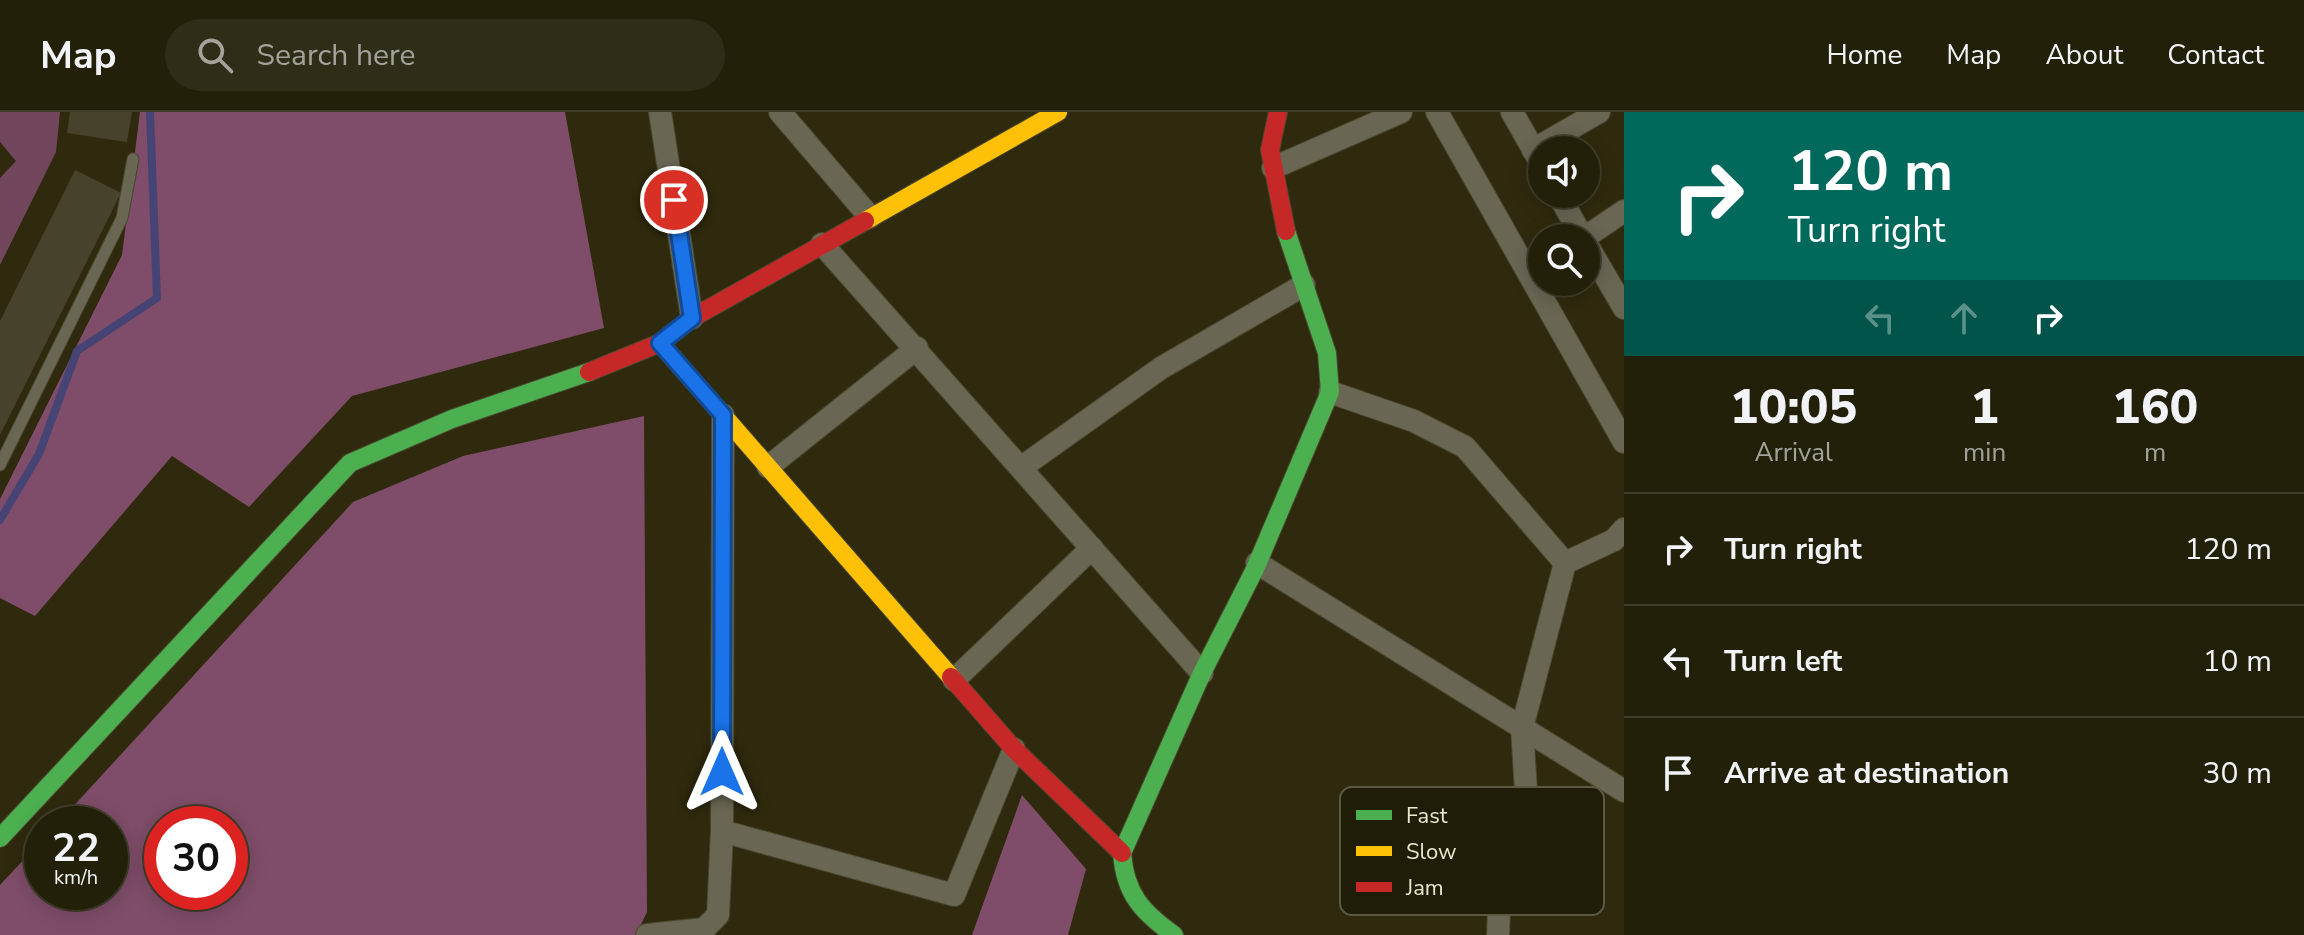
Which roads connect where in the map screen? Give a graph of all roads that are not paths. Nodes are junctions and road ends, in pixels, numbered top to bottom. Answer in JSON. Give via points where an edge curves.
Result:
{"nodes":[{"id":1,"x":660,"y":112,"type":"edge"},
{"id":2,"x":780,"y":112,"type":"edge"},
{"id":3,"x":1058,"y":112,"type":"edge"},
{"id":4,"x":1278,"y":112,"type":"edge"},
{"id":5,"x":1401,"y":112,"type":"edge"},
{"id":6,"x":1437,"y":112,"type":"edge"},
{"id":7,"x":1512,"y":112,"type":"edge"},
{"id":8,"x":1599,"y":112,"type":"edge"},
{"id":9,"x":1567,"y":136,"type":"edge"},
{"id":10,"x":1528,"y":140,"type":"edge"},
{"id":11,"x":133,"y":159,"type":"dead end"},
{"id":12,"x":1273,"y":168,"type":"junction"},
{"id":13,"x":1624,"y":211,"type":"edge"},
{"id":14,"x":870,"y":217,"type":"junction"},
{"id":15,"x":1600,"y":228,"type":"edge"},
{"id":16,"x":822,"y":244,"type":"junction"},
{"id":17,"x":1600,"y":267,"type":"edge"},
{"id":18,"x":1304,"y":285,"type":"junction"},
{"id":19,"x":1624,"y":308,"type":"edge"},
{"id":20,"x":692,"y":318,"type":"junction"},
{"id":21,"x":660,"y":343,"type":"junction"},
{"id":22,"x":917,"y":348,"type":"junction"},
{"id":23,"x":1330,"y":392,"type":"junction"},
{"id":24,"x":723,"y":415,"type":"junction"},
{"id":25,"x":1624,"y":442,"type":"edge"},
{"id":26,"x":0,"y":465,"type":"edge"},
{"id":27,"x":768,"y":467,"type":"junction"},
{"id":28,"x":1022,"y":467,"type":"junction"},
{"id":29,"x":1621,"y":539,"type":"edge"},
{"id":30,"x":1092,"y":548,"type":"junction"},
{"id":31,"x":1257,"y":563,"type":"junction"},
{"id":32,"x":1565,"y":563,"type":"junction"},
{"id":33,"x":1202,"y":673,"type":"junction"},
{"id":34,"x":954,"y":680,"type":"junction"},
{"id":35,"x":1522,"y":728,"type":"junction"},
{"id":36,"x":1014,"y":749,"type":"junction"},
{"id":37,"x":1526,"y":787,"type":"edge"},
{"id":38,"x":1624,"y":791,"type":"edge"},
{"id":39,"x":722,"y":831,"type":"junction"},
{"id":40,"x":0,"y":838,"type":"edge"},
{"id":41,"x":1122,"y":853,"type":"junction"},
{"id":42,"x":1499,"y":915,"type":"edge"},
{"id":43,"x":647,"y":935,"type":"edge"},
{"id":44,"x":1174,"y":935,"type":"edge"},
{"id":45,"x":1498,"y":935,"type":"edge"}],
"edges":[{"from":1,"to":20,"type":"street"},
{"from":2,"to":14,"type":"street"},
{"from":3,"to":14,"type":"street"},
{"from":4,"to":12,"type":"street","via":[[1270,150]]},
{"from":5,"to":12,"type":"street"},
{"from":6,"to":25,"type":"street"},
{"from":7,"to":10,"type":"street"},
{"from":8,"to":9,"type":"street"},
{"from":11,"to":26,"type":"lane","via":[[122,218]]},
{"from":12,"to":18,"type":"street"},
{"from":13,"to":15,"type":"street"},
{"from":14,"to":16,"type":"street"},
{"from":16,"to":20,"type":"street"},
{"from":16,"to":22,"type":"street"},
{"from":17,"to":19,"type":"street"},
{"from":18,"to":23,"type":"street","via":[[1327,353]]},
{"from":18,"to":28,"type":"street","via":[[1161,368]]},
{"from":20,"to":21,"type":"street"},
{"from":21,"to":24,"type":"street"},
{"from":21,"to":40,"type":"street","via":[[452,419],[350,463]]},
{"from":22,"to":27,"type":"street"},
{"from":22,"to":28,"type":"street"},
{"from":23,"to":31,"type":"street"},
{"from":23,"to":32,"type":"street","via":[[1414,421],[1465,447]]},
{"from":24,"to":27,"type":"street"},
{"from":24,"to":39,"type":"street"},
{"from":27,"to":34,"type":"street"},
{"from":28,"to":30,"type":"street"},
{"from":29,"to":32,"type":"street"},
{"from":30,"to":33,"type":"street"},
{"from":30,"to":34,"type":"street"},
{"from":31,"to":33,"type":"street"},
{"from":31,"to":35,"type":"street"},
{"from":32,"to":35,"type":"street"},
{"from":33,"to":41,"type":"street"},
{"from":34,"to":36,"type":"street"},
{"from":35,"to":37,"type":"street"},
{"from":35,"to":38,"type":"street"},
{"from":36,"to":39,"type":"street","via":[[954,895]]},
{"from":36,"to":41,"type":"street"},
{"from":39,"to":43,"type":"street","via":[[718,915],[704,929]]},
{"from":41,"to":44,"type":"street","via":[[1123,879],[1138,910]]},
{"from":42,"to":45,"type":"street"}]}
